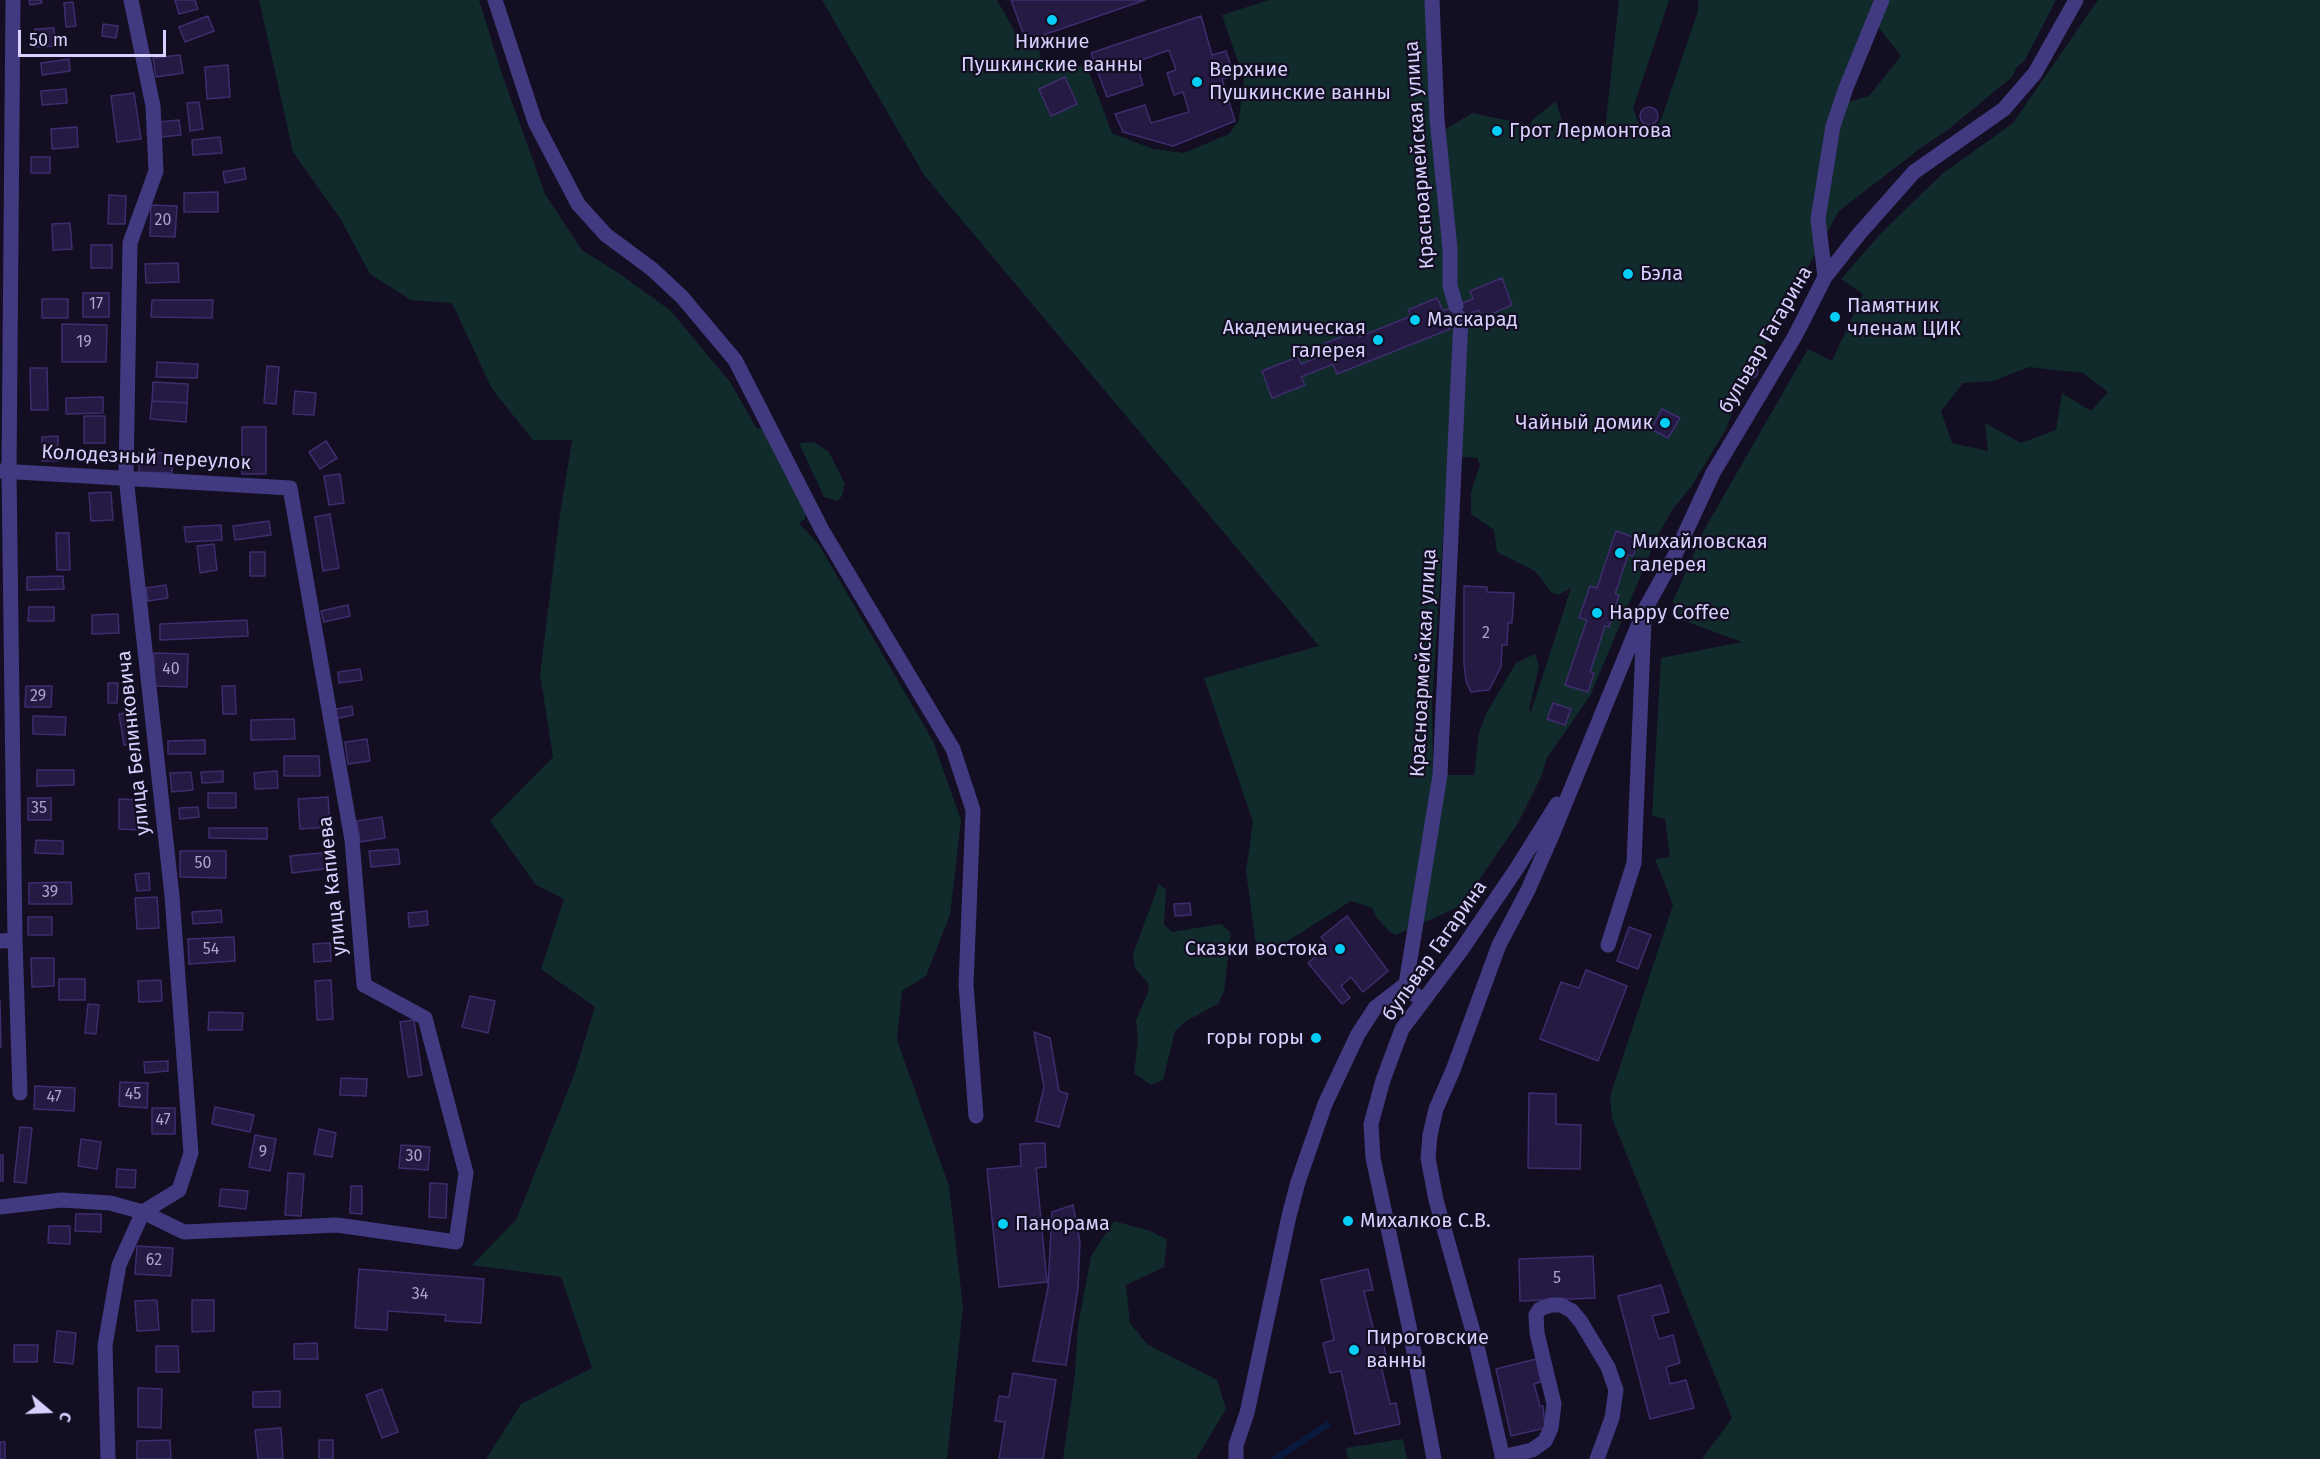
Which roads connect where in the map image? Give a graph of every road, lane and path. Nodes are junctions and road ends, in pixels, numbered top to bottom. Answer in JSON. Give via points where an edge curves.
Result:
{"nodes":[{"id":1,"x":13,"y":0,"type":"edge"},
{"id":2,"x":131,"y":0,"type":"edge"},
{"id":3,"x":495,"y":0,"type":"edge"},
{"id":4,"x":1432,"y":0,"type":"edge"},
{"id":5,"x":1882,"y":0,"type":"edge"},
{"id":6,"x":2076,"y":0,"type":"edge"},
{"id":7,"x":1825,"y":277,"type":"junction"},
{"id":8,"x":4,"y":471,"type":"edge"},
{"id":9,"x":126,"y":477,"type":"junction"},
{"id":10,"x":290,"y":488,"type":"joint"},
{"id":11,"x":1644,"y":611,"type":"junction"},
{"id":12,"x":1580,"y":765,"type":"junction"},
{"id":13,"x":8,"y":940,"type":"edge"},
{"id":14,"x":1608,"y":945,"type":"dead end"},
{"id":15,"x":1406,"y":984,"type":"junction"},
{"id":16,"x":1422,"y":1000,"type":"junction"},
{"id":17,"x":20,"y":1093,"type":"dead end"},
{"id":18,"x":976,"y":1116,"type":"dead end"},
{"id":19,"x":0,"y":1207,"type":"edge"},
{"id":20,"x":143,"y":1212,"type":"junction"},
{"id":21,"x":1503,"y":1458,"type":"edge"},
{"id":22,"x":108,"y":1459,"type":"edge"},
{"id":23,"x":1236,"y":1459,"type":"edge"},
{"id":24,"x":1434,"y":1459,"type":"edge"},
{"id":25,"x":1597,"y":1459,"type":"edge"}],
"edges":[{"from":1,"to":8,"type":"street"},
{"from":2,"to":9,"type":"street","name":"улица Белинковича","via":[[153,106],[156,171],[130,243]]},
{"from":3,"to":18,"type":"street","via":[[535,122],[578,204],[606,235],[682,297],[735,360],[822,530],[953,749],[973,810],[966,985]]},
{"from":4,"to":15,"type":"street","name":"Красноармейская улица","via":[[1450,285],[1458,312],[1440,775]]},
{"from":5,"to":7,"type":"street","via":[[1833,126],[1818,219]]},
{"from":6,"to":7,"type":"street","name":"бульвар Гагарина","via":[[2035,73],[2004,109],[1914,172]]},
{"from":7,"to":11,"type":"street","name":"бульвар Гагарина","via":[[1796,336],[1713,473]]},
{"from":8,"to":9,"type":"street","name":"Колодезный переулок"},
{"from":8,"to":13,"type":"street"},
{"from":9,"to":10,"type":"street","name":"Колодезный переулок"},
{"from":9,"to":20,"type":"street","name":"улица Белинковича","via":[[172,896],[191,1153],[178,1190]]},
{"from":10,"to":20,"type":"street","name":"улица Капиева","via":[[352,840],[364,985],[425,1018],[466,1173],[456,1242],[337,1226],[184,1232]]},
{"from":11,"to":12,"type":"street","name":"бульвар Гагарина"},
{"from":11,"to":14,"type":"street","via":[[1634,863]]},
{"from":12,"to":16,"type":"street","name":"бульвар Гагарина","via":[[1517,868]]},
{"from":12,"to":21,"type":"street","name":"бульвар Гагарина","via":[[1528,890],[1499,945],[1436,1109],[1430,1135],[1428,1158],[1436,1200]]},
{"from":13,"to":17,"type":"street"},
{"from":15,"to":16,"type":"street"},
{"from":15,"to":23,"type":"street","via":[[1375,1008],[1358,1034],[1325,1104],[1289,1216]]},
{"from":16,"to":24,"type":"street","name":"бульвар Гагарина","via":[[1402,1029],[1371,1124],[1373,1158]]},
{"from":19,"to":20,"type":"street","via":[[61,1200],[110,1203]]},
{"from":20,"to":22,"type":"street","via":[[119,1265],[105,1345]]},
{"from":21,"to":25,"type":"street","via":[[1545,1442],[1551,1428],[1554,1404],[1536,1315],[1540,1309],[1561,1305],[1581,1322],[1608,1367],[1616,1390],[1612,1418]]}]}
